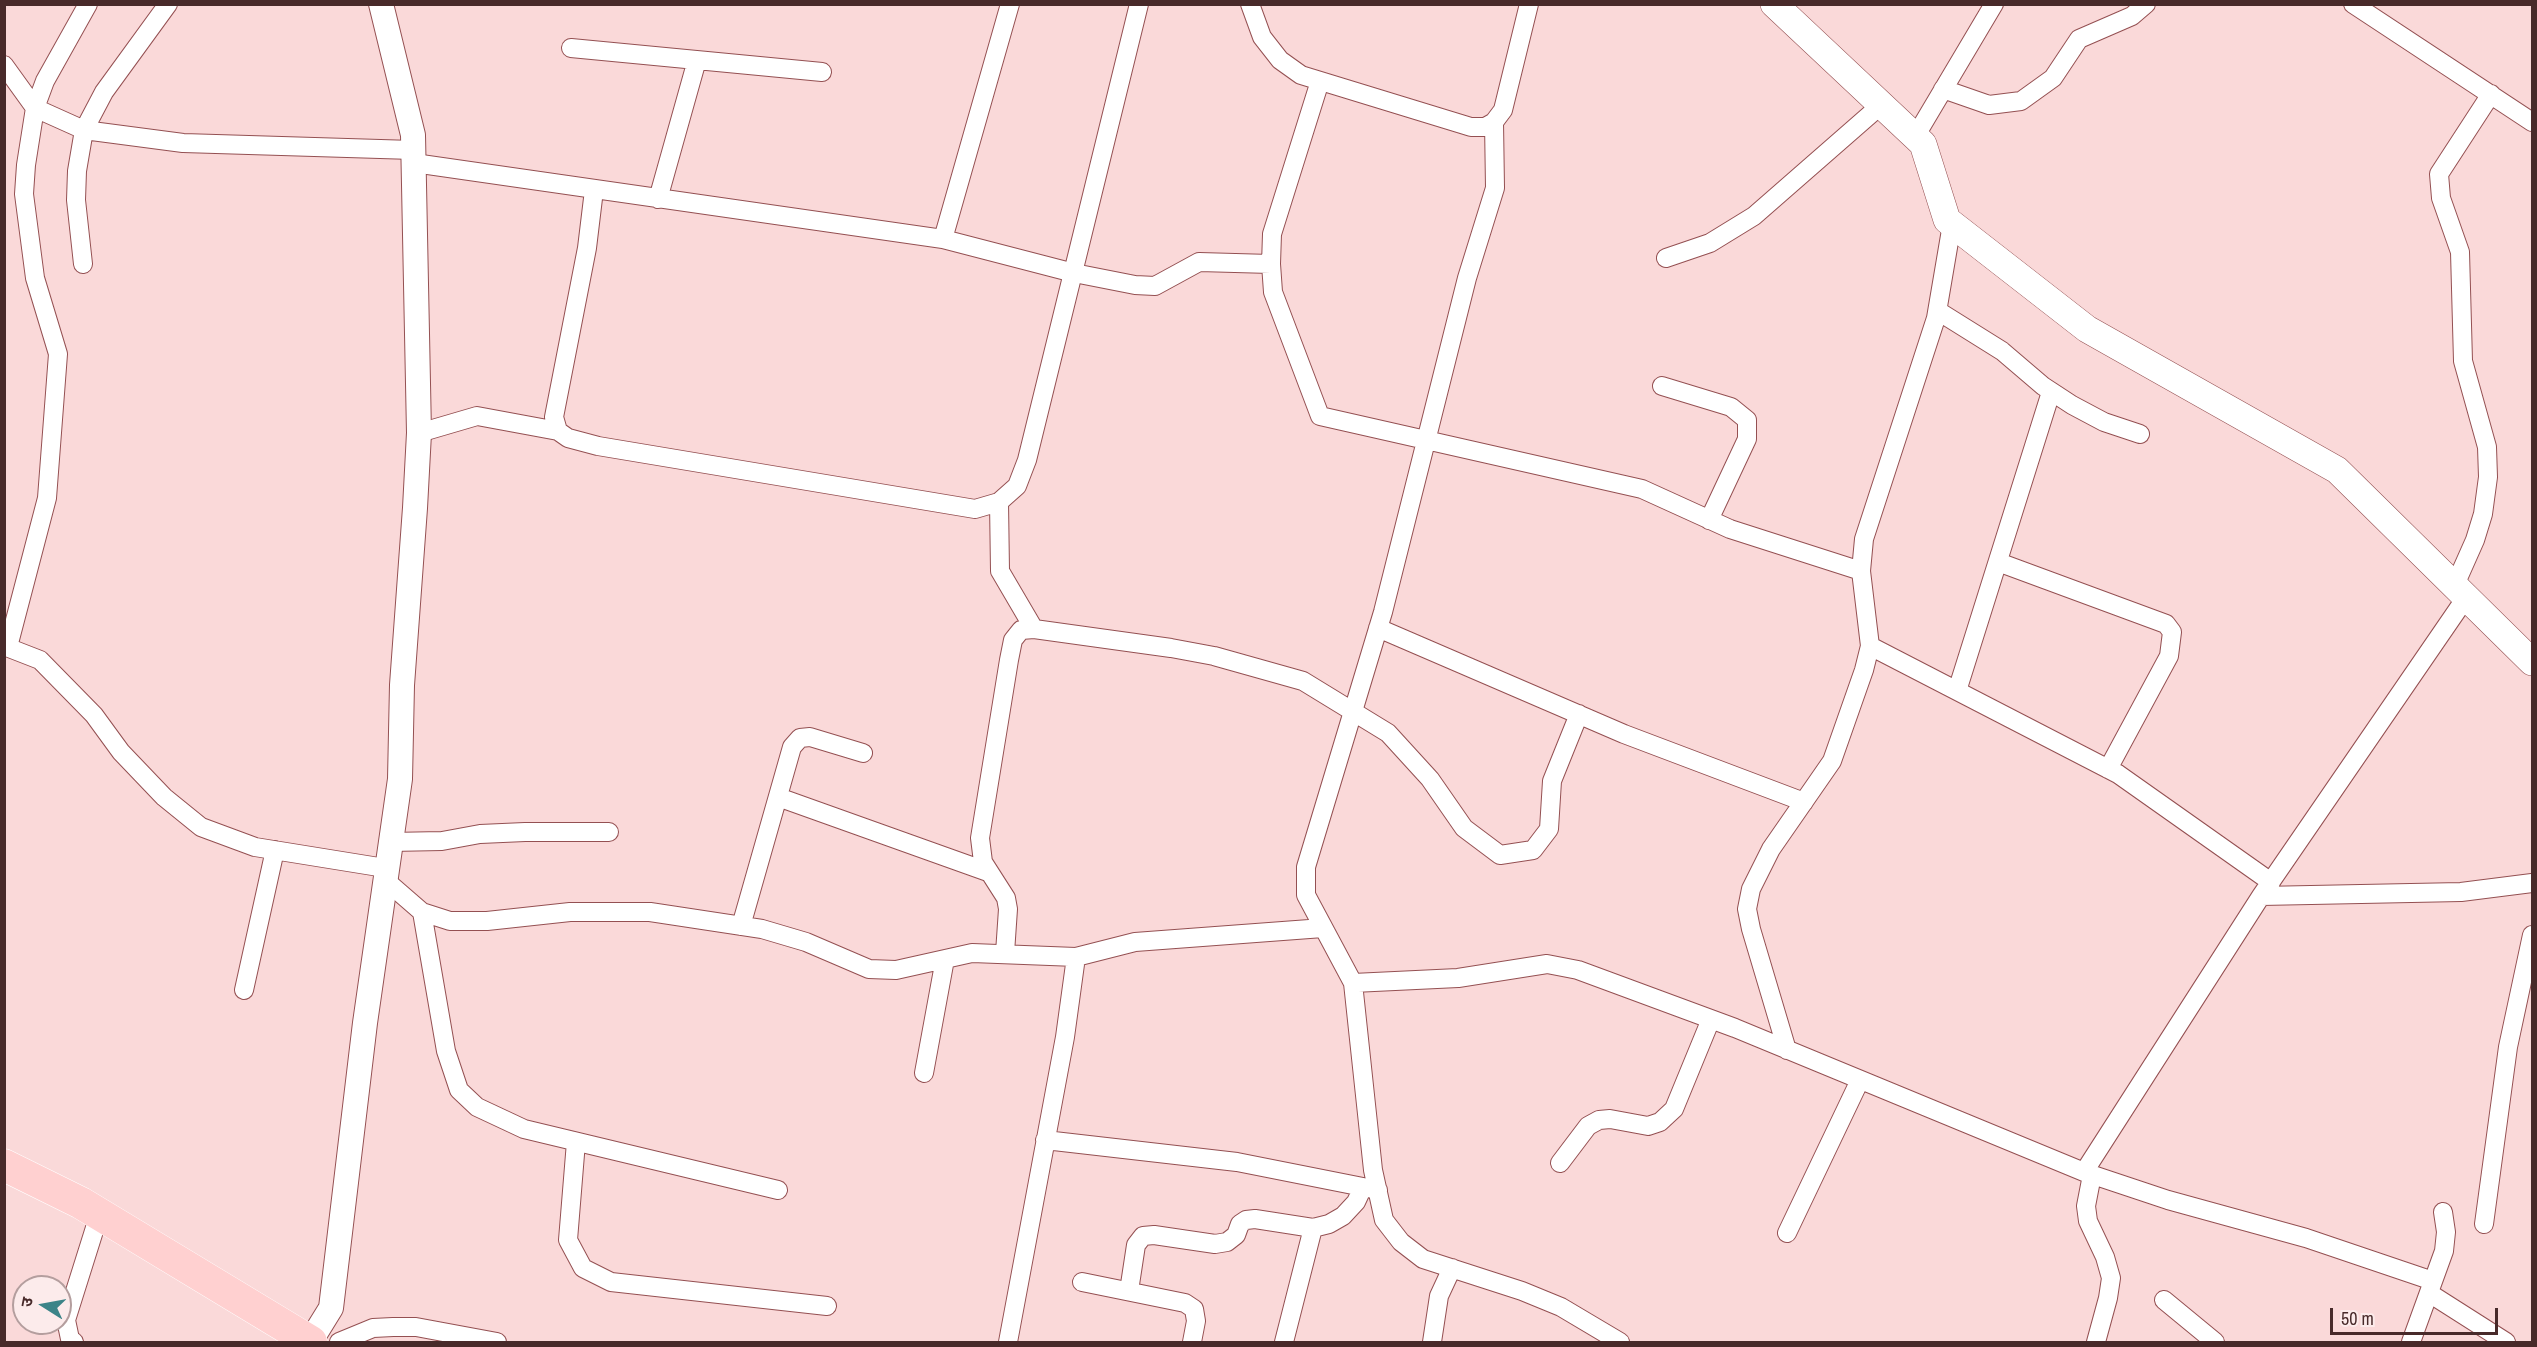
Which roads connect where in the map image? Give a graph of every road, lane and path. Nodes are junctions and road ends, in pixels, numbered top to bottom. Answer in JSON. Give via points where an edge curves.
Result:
{"nodes":[{"id":1,"x":88,"y":4,"type":"edge"},
{"id":2,"x":168,"y":4,"type":"edge"},
{"id":3,"x":381,"y":4,"type":"edge"},
{"id":4,"x":1010,"y":4,"type":"edge"},
{"id":5,"x":1139,"y":4,"type":"edge"},
{"id":6,"x":1250,"y":4,"type":"edge"},
{"id":7,"x":1529,"y":4,"type":"edge"},
{"id":8,"x":1774,"y":4,"type":"edge"},
{"id":9,"x":1994,"y":4,"type":"edge"},
{"id":10,"x":2146,"y":4,"type":"edge"},
{"id":11,"x":2353,"y":4,"type":"edge"},
{"id":12,"x":572,"y":48,"type":"dead end"},
{"id":13,"x":697,"y":60,"type":"junction"},
{"id":14,"x":4,"y":65,"type":"edge"},
{"id":15,"x":822,"y":72,"type":"dead end"},
{"id":16,"x":1320,"y":81,"type":"junction"},
{"id":17,"x":1943,"y":89,"type":"junction"},
{"id":18,"x":2491,"y":94,"type":"junction"},
{"id":19,"x":1881,"y":105,"type":"junction"},
{"id":20,"x":35,"y":108,"type":"junction"},
{"id":21,"x":1494,"y":122,"type":"junction"},
{"id":22,"x":2532,"y":122,"type":"edge"},
{"id":23,"x":84,"y":130,"type":"junction"},
{"id":24,"x":1915,"y":137,"type":"junction"},
{"id":25,"x":413,"y":157,"type":"junction"},
{"id":26,"x":594,"y":190,"type":"junction"},
{"id":27,"x":658,"y":199,"type":"junction"},
{"id":28,"x":1952,"y":224,"type":"junction"},
{"id":29,"x":943,"y":239,"type":"junction"},
{"id":30,"x":1666,"y":258,"type":"dead end"},
{"id":31,"x":83,"y":264,"type":"dead end"},
{"id":32,"x":1271,"y":264,"type":"junction"},
{"id":33,"x":1074,"y":273,"type":"junction"},
{"id":34,"x":1938,"y":311,"type":"junction"},
{"id":35,"x":1662,"y":386,"type":"dead end"},
{"id":36,"x":2051,"y":392,"type":"junction"},
{"id":37,"x":558,"y":431,"type":"junction"},
{"id":38,"x":419,"y":433,"type":"junction"},
{"id":39,"x":2140,"y":434,"type":"dead end"},
{"id":40,"x":1426,"y":440,"type":"junction"},
{"id":41,"x":999,"y":502,"type":"junction"},
{"id":42,"x":1709,"y":520,"type":"junction"},
{"id":43,"x":1998,"y":562,"type":"junction"},
{"id":44,"x":1861,"y":571,"type":"junction"},
{"id":45,"x":2461,"y":591,"type":"junction"},
{"id":46,"x":1378,"y":628,"type":"junction"},
{"id":47,"x":1034,"y":629,"type":"junction"},
{"id":48,"x":6,"y":646,"type":"edge"},
{"id":49,"x":1870,"y":646,"type":"junction"},
{"id":50,"x":2532,"y":662,"type":"edge"},
{"id":51,"x":1958,"y":691,"type":"junction"},
{"id":52,"x":1353,"y":712,"type":"junction"},
{"id":53,"x":1579,"y":714,"type":"junction"},
{"id":54,"x":863,"y":753,"type":"dead end"},
{"id":55,"x":2108,"y":769,"type":"junction"},
{"id":56,"x":778,"y":797,"type":"junction"},
{"id":57,"x":1804,"y":802,"type":"junction"},
{"id":58,"x":609,"y":832,"type":"dead end"},
{"id":59,"x":390,"y":842,"type":"junction"},
{"id":60,"x":274,"y":850,"type":"junction"},
{"id":61,"x":988,"y":872,"type":"junction"},
{"id":62,"x":385,"y":874,"type":"junction"},
{"id":63,"x":2532,"y":883,"type":"edge"},
{"id":64,"x":2266,"y":889,"type":"junction"},
{"id":65,"x":422,"y":912,"type":"junction"},
{"id":66,"x":741,"y":926,"type":"junction"},
{"id":67,"x":1323,"y":928,"type":"junction"},
{"id":68,"x":2532,"y":935,"type":"edge"},
{"id":69,"x":1005,"y":953,"type":"junction"},
{"id":70,"x":1077,"y":957,"type":"junction"},
{"id":71,"x":945,"y":959,"type":"junction"},
{"id":72,"x":1353,"y":982,"type":"junction"},
{"id":73,"x":244,"y":990,"type":"dead end"},
{"id":74,"x":1711,"y":1019,"type":"junction"},
{"id":75,"x":1787,"y":1050,"type":"junction"},
{"id":76,"x":924,"y":1073,"type":"dead end"},
{"id":77,"x":1860,"y":1080,"type":"junction"},
{"id":78,"x":1045,"y":1140,"type":"junction"},
{"id":79,"x":576,"y":1142,"type":"junction"},
{"id":80,"x":1560,"y":1163,"type":"dead end"},
{"id":81,"x":4,"y":1165,"type":"edge"},
{"id":82,"x":2088,"y":1173,"type":"junction"},
{"id":83,"x":1370,"y":1188,"type":"junction"},
{"id":84,"x":778,"y":1190,"type":"dead end"},
{"id":85,"x":2443,"y":1212,"type":"dead end"},
{"id":86,"x":99,"y":1215,"type":"junction"},
{"id":87,"x":2484,"y":1224,"type":"dead end"},
{"id":88,"x":1313,"y":1228,"type":"junction"},
{"id":89,"x":1787,"y":1233,"type":"dead end"},
{"id":90,"x":1452,"y":1268,"type":"junction"},
{"id":91,"x":1082,"y":1282,"type":"dead end"},
{"id":92,"x":2431,"y":1287,"type":"junction"},
{"id":93,"x":1129,"y":1291,"type":"junction"},
{"id":94,"x":2164,"y":1300,"type":"dead end"},
{"id":95,"x":827,"y":1306,"type":"dead end"},
{"id":96,"x":74,"y":1342,"type":"edge"},
{"id":97,"x":310,"y":1342,"type":"edge"},
{"id":98,"x":339,"y":1342,"type":"edge"},
{"id":99,"x":497,"y":1342,"type":"edge"},
{"id":100,"x":1008,"y":1342,"type":"edge"},
{"id":101,"x":1192,"y":1342,"type":"edge"},
{"id":102,"x":1284,"y":1342,"type":"edge"},
{"id":103,"x":1432,"y":1342,"type":"edge"},
{"id":104,"x":1620,"y":1342,"type":"edge"},
{"id":105,"x":2096,"y":1342,"type":"edge"},
{"id":106,"x":2215,"y":1342,"type":"edge"},
{"id":107,"x":2411,"y":1342,"type":"edge"},
{"id":108,"x":2506,"y":1342,"type":"edge"}],
"edges":[{"from":1,"to":20,"type":"street","via":[[45,81]]},
{"from":2,"to":23,"type":"street","via":[[104,92]]},
{"from":3,"to":25,"type":"street","via":[[413,135]]},
{"from":4,"to":29,"type":"street"},
{"from":5,"to":33,"type":"street"},
{"from":6,"to":16,"type":"street","via":[[1262,37],[1280,60],[1301,75]]},
{"from":7,"to":21,"type":"street","via":[[1503,110]]},
{"from":8,"to":19,"type":"main road"},
{"from":9,"to":17,"type":"street"},
{"from":10,"to":17,"type":"street","via":[[2132,16],[2079,39],[2053,78],[2022,101],[1989,105]]},
{"from":11,"to":18,"type":"street"},
{"from":12,"to":13,"type":"street"},
{"from":13,"to":15,"type":"street"},
{"from":13,"to":27,"type":"street"},
{"from":14,"to":20,"type":"street"},
{"from":16,"to":21,"type":"street","via":[[1471,127]]},
{"from":16,"to":32,"type":"street","via":[[1272,234]]},
{"from":17,"to":24,"type":"street"},
{"from":18,"to":22,"type":"street"},
{"from":18,"to":45,"type":"street","via":[[2439,174],[2441,198],[2460,252],[2463,361],[2487,447],[2483,514]]},
{"from":19,"to":24,"type":"main road"},
{"from":19,"to":30,"type":"street","via":[[1754,216],[1710,243]]},
{"from":20,"to":23,"type":"street"},
{"from":20,"to":48,"type":"street","via":[[25,202],[35,278],[58,354],[47,498]]},
{"from":21,"to":40,"type":"street","via":[[1495,188],[1467,278]]},
{"from":23,"to":25,"type":"street","via":[[183,143]]},
{"from":23,"to":31,"type":"street","via":[[76,200]]},
{"from":24,"to":28,"type":"main road","via":[[1923,144],[1947,220]]},
{"from":25,"to":26,"type":"street"},
{"from":25,"to":38,"type":"street"},
{"from":26,"to":27,"type":"street"},
{"from":26,"to":37,"type":"street","via":[[587,248],[554,417]]},
{"from":27,"to":29,"type":"street"},
{"from":28,"to":34,"type":"street"},
{"from":28,"to":45,"type":"main road","via":[[2088,329],[2337,470]]},
{"from":29,"to":33,"type":"street"},
{"from":32,"to":33,"type":"street","via":[[1199,262],[1155,286]]},
{"from":32,"to":40,"type":"street","via":[[1273,292],[1320,416]]},
{"from":33,"to":41,"type":"street","via":[[1027,459],[1017,486]]},
{"from":34,"to":36,"type":"street","via":[[2002,351]]},
{"from":34,"to":44,"type":"street","via":[[1864,539]]},
{"from":35,"to":42,"type":"street","via":[[1731,407],[1747,420],[1747,439]]},
{"from":36,"to":39,"type":"street","via":[[2104,422]]},
{"from":36,"to":43,"type":"street"},
{"from":37,"to":38,"type":"street","via":[[477,416]]},
{"from":37,"to":41,"type":"street","via":[[568,438],[598,446],[975,509]]},
{"from":38,"to":59,"type":"street","via":[[402,685],[400,778]]},
{"from":40,"to":42,"type":"street","via":[[1642,489]]},
{"from":40,"to":46,"type":"street"},
{"from":41,"to":47,"type":"street","via":[[1000,571]]},
{"from":42,"to":44,"type":"street"},
{"from":43,"to":51,"type":"street"},
{"from":43,"to":55,"type":"street","via":[[2166,624],[2172,632],[2169,656]]},
{"from":44,"to":49,"type":"street"},
{"from":45,"to":50,"type":"main road"},
{"from":45,"to":64,"type":"street"},
{"from":46,"to":52,"type":"street"},
{"from":46,"to":53,"type":"street"},
{"from":47,"to":52,"type":"street","via":[[1214,656],[1303,681]]},
{"from":47,"to":61,"type":"street","via":[[1022,630],[1013,640],[1009,660],[980,838],[980,852]]},
{"from":48,"to":60,"type":"street","via":[[40,660],[94,715],[121,752],[164,797],[201,827]]},
{"from":49,"to":51,"type":"street"},
{"from":49,"to":57,"type":"street","via":[[1832,761]]},
{"from":51,"to":55,"type":"street"},
{"from":52,"to":53,"type":"street","via":[[1388,733],[1430,779],[1464,828],[1500,855],[1533,850],[1549,829],[1552,781]]},
{"from":52,"to":67,"type":"street","via":[[1306,867],[1306,895]]},
{"from":53,"to":57,"type":"street"},
{"from":54,"to":56,"type":"street","via":[[810,737],[800,738],[792,747]]},
{"from":55,"to":64,"type":"street"},
{"from":56,"to":61,"type":"street"},
{"from":56,"to":66,"type":"street"},
{"from":57,"to":75,"type":"street","via":[[1771,849],[1751,889],[1748,909]]},
{"from":58,"to":59,"type":"street","via":[[525,832]]},
{"from":59,"to":62,"type":"street"},
{"from":60,"to":62,"type":"street"},
{"from":60,"to":73,"type":"street"},
{"from":61,"to":69,"type":"street","via":[[1006,898]]},
{"from":62,"to":65,"type":"street"},
{"from":62,"to":97,"type":"street","via":[[331,1308]]},
{"from":63,"to":64,"type":"street","via":[[2461,892]]},
{"from":64,"to":82,"type":"street"},
{"from":65,"to":66,"type":"street","via":[[450,921],[487,921],[570,912],[650,912]]},
{"from":65,"to":79,"type":"street","via":[[446,1051],[459,1090],[477,1107],[524,1129]]},
{"from":66,"to":71,"type":"street","via":[[806,942],[869,969],[896,970]]},
{"from":67,"to":70,"type":"street","via":[[1135,942]]},
{"from":67,"to":72,"type":"street"},
{"from":68,"to":87,"type":"street","via":[[2508,1047]]},
{"from":69,"to":70,"type":"street"},
{"from":69,"to":71,"type":"street","via":[[972,953]]},
{"from":70,"to":78,"type":"street"},
{"from":71,"to":76,"type":"street"},
{"from":72,"to":74,"type":"street","via":[[1458,978],[1547,964],[1578,970]]},
{"from":72,"to":83,"type":"street"},
{"from":74,"to":75,"type":"street"},
{"from":74,"to":80,"type":"street","via":[[1674,1109],[1660,1122],[1648,1126],[1599,1120],[1588,1126]]},
{"from":75,"to":77,"type":"street"},
{"from":77,"to":82,"type":"street"},
{"from":77,"to":89,"type":"street"},
{"from":78,"to":83,"type":"street","via":[[1237,1162]]},
{"from":78,"to":100,"type":"street"},
{"from":79,"to":84,"type":"street"},
{"from":79,"to":95,"type":"street","via":[[568,1240],[583,1268],[611,1282]]},
{"from":81,"to":86,"type":"highway"},
{"from":82,"to":92,"type":"street","via":[[2168,1200],[2306,1238]]},
{"from":82,"to":105,"type":"street","via":[[2088,1221],[2111,1278]]},
{"from":83,"to":88,"type":"street","via":[[1343,1216]]},
{"from":83,"to":90,"type":"street","via":[[1384,1220],[1401,1242],[1423,1259]]},
{"from":85,"to":92,"type":"street","via":[[2444,1251]]},
{"from":86,"to":96,"type":"street","via":[[66,1320]]},
{"from":86,"to":97,"type":"highway"},
{"from":88,"to":93,"type":"street","via":[[1255,1219],[1240,1224],[1236,1235],[1227,1242],[1215,1244],[1143,1236],[1136,1245]]},
{"from":88,"to":102,"type":"street"},
{"from":90,"to":103,"type":"street","via":[[1439,1296]]},
{"from":90,"to":104,"type":"street","via":[[1561,1307]]},
{"from":91,"to":93,"type":"street"},
{"from":92,"to":107,"type":"street"},
{"from":92,"to":108,"type":"street"},
{"from":93,"to":101,"type":"street","via":[[1185,1303],[1194,1309]]},
{"from":94,"to":106,"type":"street"},
{"from":98,"to":99,"type":"street","via":[[373,1328],[416,1327]]}]}
